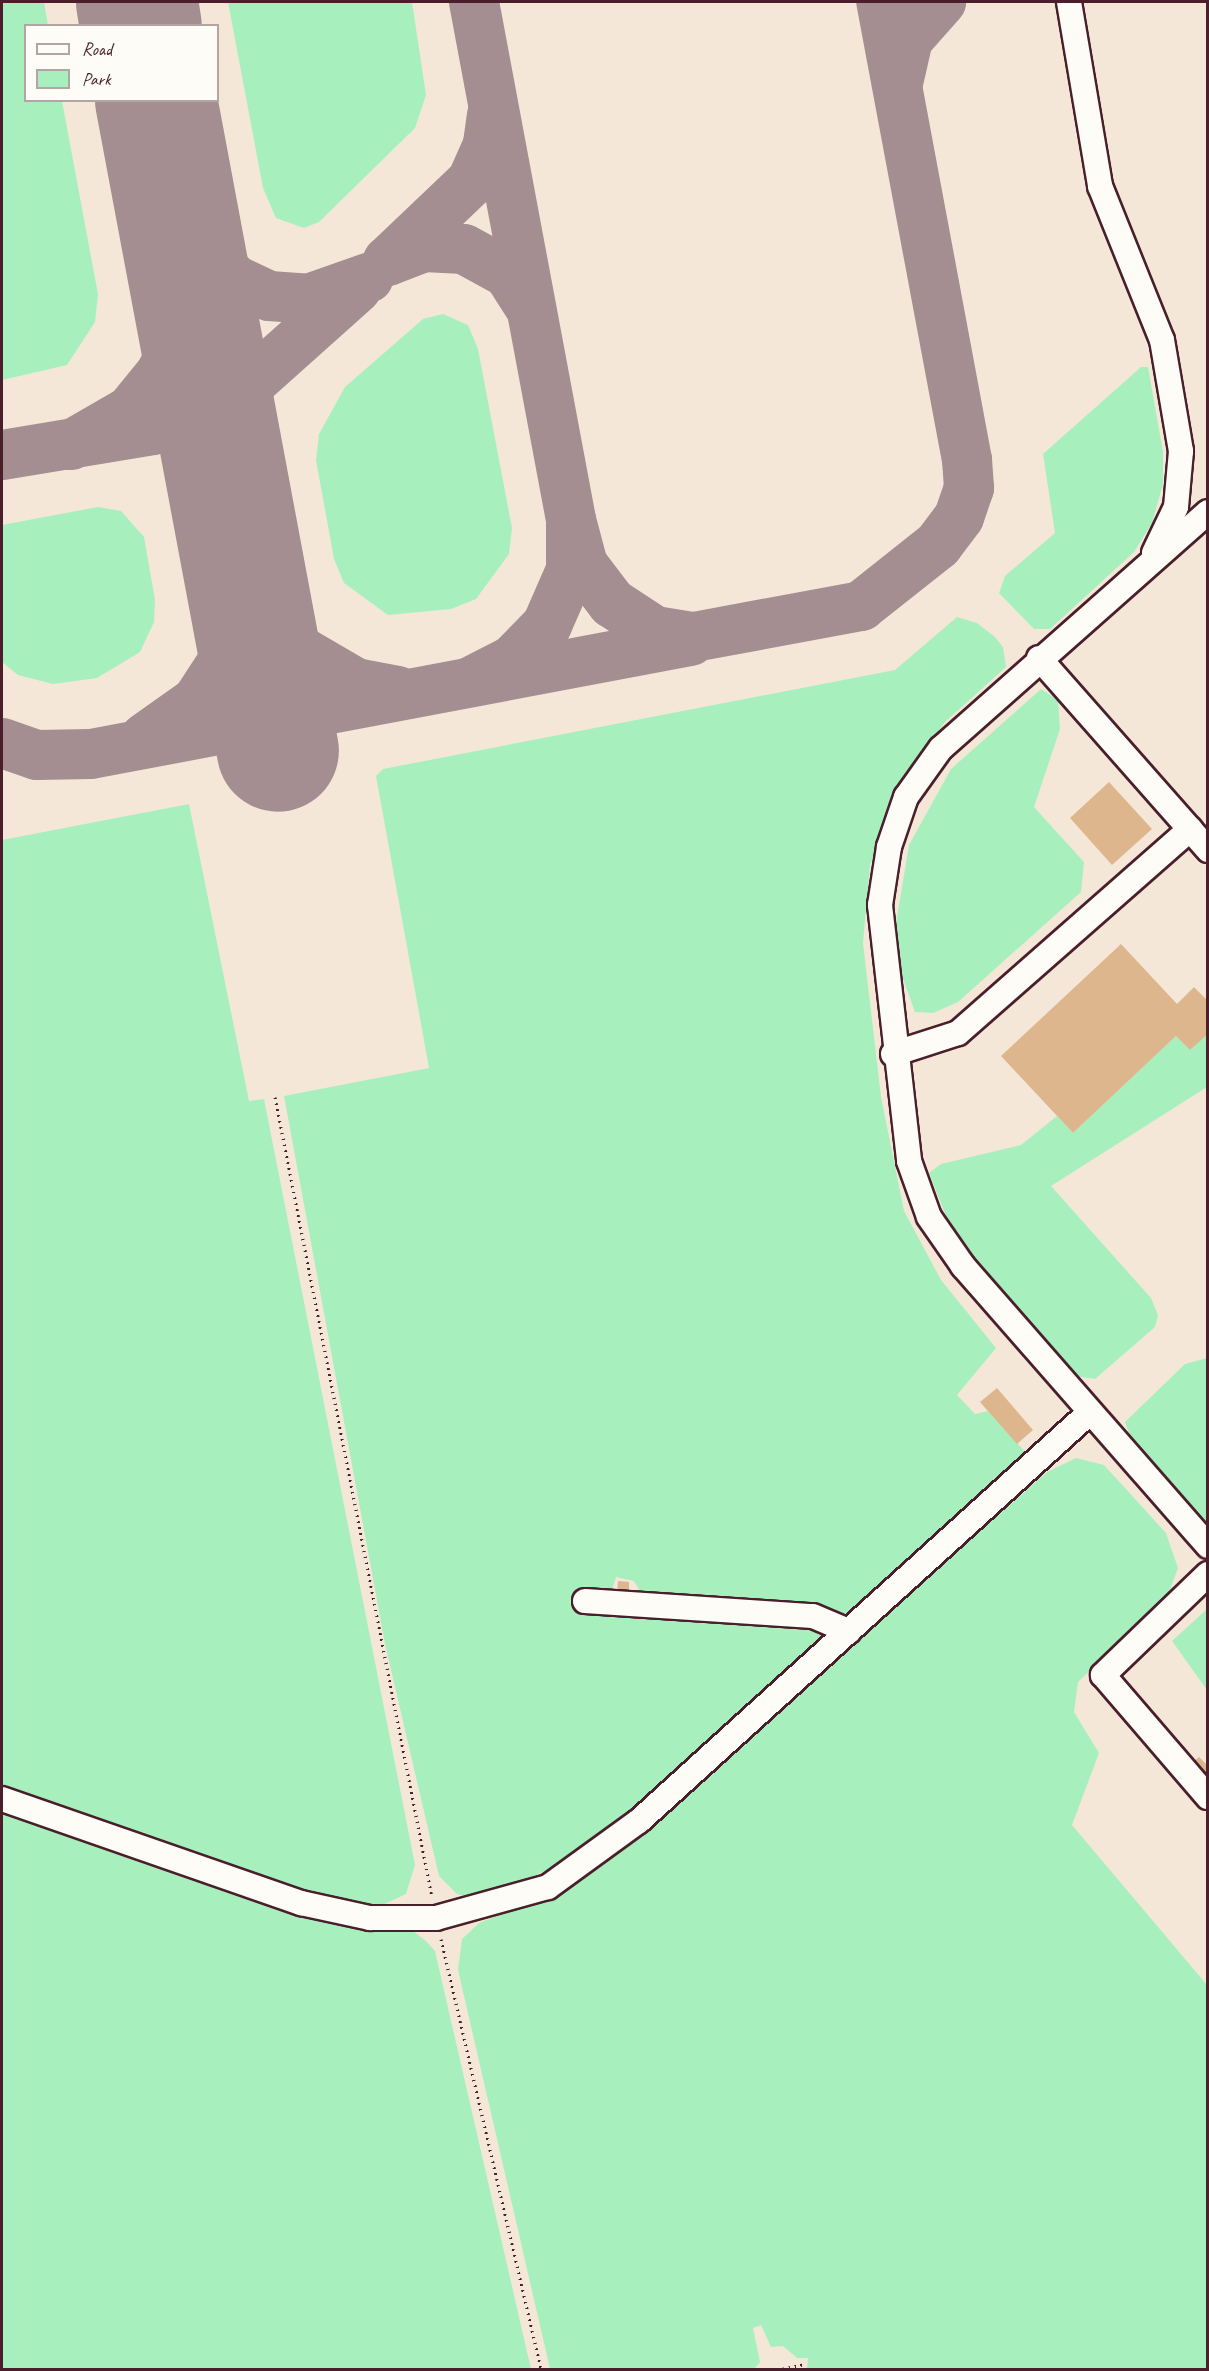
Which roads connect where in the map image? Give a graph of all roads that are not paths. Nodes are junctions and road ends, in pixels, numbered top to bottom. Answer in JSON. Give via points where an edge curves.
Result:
{"nodes":[{"id":1,"x":1069,"y":2,"type":"edge"},
{"id":2,"x":1208,"y":512,"type":"edge"},
{"id":3,"x":1144,"y":567,"type":"junction"},
{"id":4,"x":1039,"y":658,"type":"junction"},
{"id":5,"x":1190,"y":829,"type":"junction"},
{"id":6,"x":1208,"y":850,"type":"edge"},
{"id":7,"x":894,"y":1054,"type":"junction"},
{"id":8,"x":1090,"y":1412,"type":"junction"},
{"id":9,"x":1208,"y":1545,"type":"edge"},
{"id":10,"x":1208,"y":1574,"type":"edge"},
{"id":11,"x":585,"y":1601,"type":"dead end"},
{"id":12,"x":849,"y":1631,"type":"junction"},
{"id":13,"x":1208,"y":1797,"type":"edge"},
{"id":14,"x":2,"y":1799,"type":"edge"}],
"edges":[{"from":1,"to":3,"type":"lane","via":[[1100,186],[1162,340],[1181,451],[1176,507]]},
{"from":2,"to":3,"type":"lane"},
{"from":3,"to":4,"type":"lane"},
{"from":4,"to":5,"type":"lane"},
{"from":4,"to":7,"type":"lane","via":[[941,748],[906,797],[890,847],[880,905]]},
{"from":5,"to":6,"type":"lane"},
{"from":5,"to":7,"type":"lane","via":[[958,1033]]},
{"from":7,"to":8,"type":"lane","via":[[909,1161],[929,1217],[963,1266]]},
{"from":8,"to":9,"type":"lane"},
{"from":8,"to":12,"type":"lane"},
{"from":10,"to":13,"type":"lane","via":[[1103,1675]]},
{"from":11,"to":12,"type":"lane","via":[[813,1616]]},
{"from":12,"to":14,"type":"lane","via":[[593,1859],[549,1887],[436,1918],[370,1918],[301,1903]]}]}
